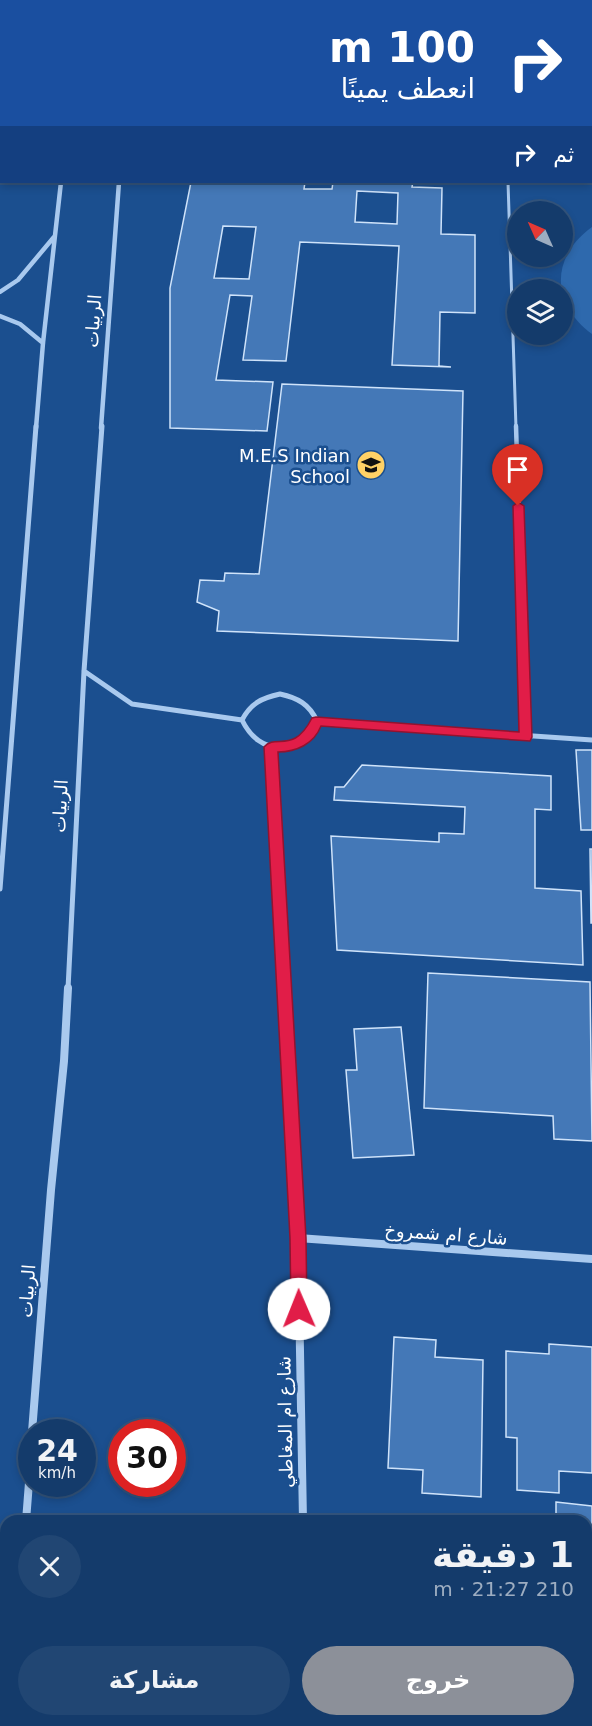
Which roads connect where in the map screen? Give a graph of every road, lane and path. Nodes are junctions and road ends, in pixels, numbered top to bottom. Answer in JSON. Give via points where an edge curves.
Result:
{"nodes":[{"id":1,"x":61,"y":183,"type":"edge"},
{"id":2,"x":119,"y":183,"type":"edge"},
{"id":3,"x":508,"y":183,"type":"edge"},
{"id":4,"x":54,"y":236,"type":"junction"},
{"id":5,"x":0,"y":292,"type":"edge"},
{"id":6,"x":0,"y":316,"type":"edge"},
{"id":7,"x":43,"y":343,"type":"junction"},
{"id":8,"x":84,"y":671,"type":"junction"},
{"id":9,"x":242,"y":720,"type":"junction"},
{"id":10,"x":316,"y":722,"type":"junction"},
{"id":11,"x":526,"y":737,"type":"junction"},
{"id":12,"x":592,"y":740,"type":"edge"},
{"id":13,"x":271,"y":747,"type":"junction"},
{"id":14,"x":0,"y":889,"type":"edge"},
{"id":15,"x":298,"y":1238,"type":"junction"},
{"id":16,"x":592,"y":1259,"type":"edge"},
{"id":17,"x":33,"y":1419,"type":"edge"},
{"id":18,"x":28,"y":1497,"type":"edge"},
{"id":19,"x":26,"y":1515,"type":"edge"},
{"id":20,"x":303,"y":1515,"type":"edge"}],
"edges":[{"from":1,"to":4,"type":"street"},
{"from":2,"to":8,"type":"street","name":"الربيات"},
{"from":3,"to":11,"type":"lane"},
{"from":4,"to":5,"type":"street","via":[[18,280]]},
{"from":4,"to":7,"type":"street"},
{"from":6,"to":7,"type":"street","via":[[20,324]]},
{"from":7,"to":14,"type":"street"},
{"from":8,"to":9,"type":"street","via":[[132,704]]},
{"from":8,"to":17,"type":"street","name":"الربيات","via":[[64,1061]]},
{"from":9,"to":10,"type":"street","via":[[248,707],[262,698],[280,694],[299,698],[312,708]]},
{"from":9,"to":13,"type":"street","via":[[255,742]]},
{"from":10,"to":11,"type":"street"},
{"from":10,"to":13,"type":"street","via":[[312,733],[302,742]]},
{"from":11,"to":12,"type":"street"},
{"from":13,"to":15,"type":"street","name":"شارع ام المغاطي"},
{"from":15,"to":16,"type":"street","name":"شارع ام شمروخ"},
{"from":15,"to":20,"type":"street","name":"شارع ام المغاطي"},
{"from":18,"to":19,"type":"street"}]}
